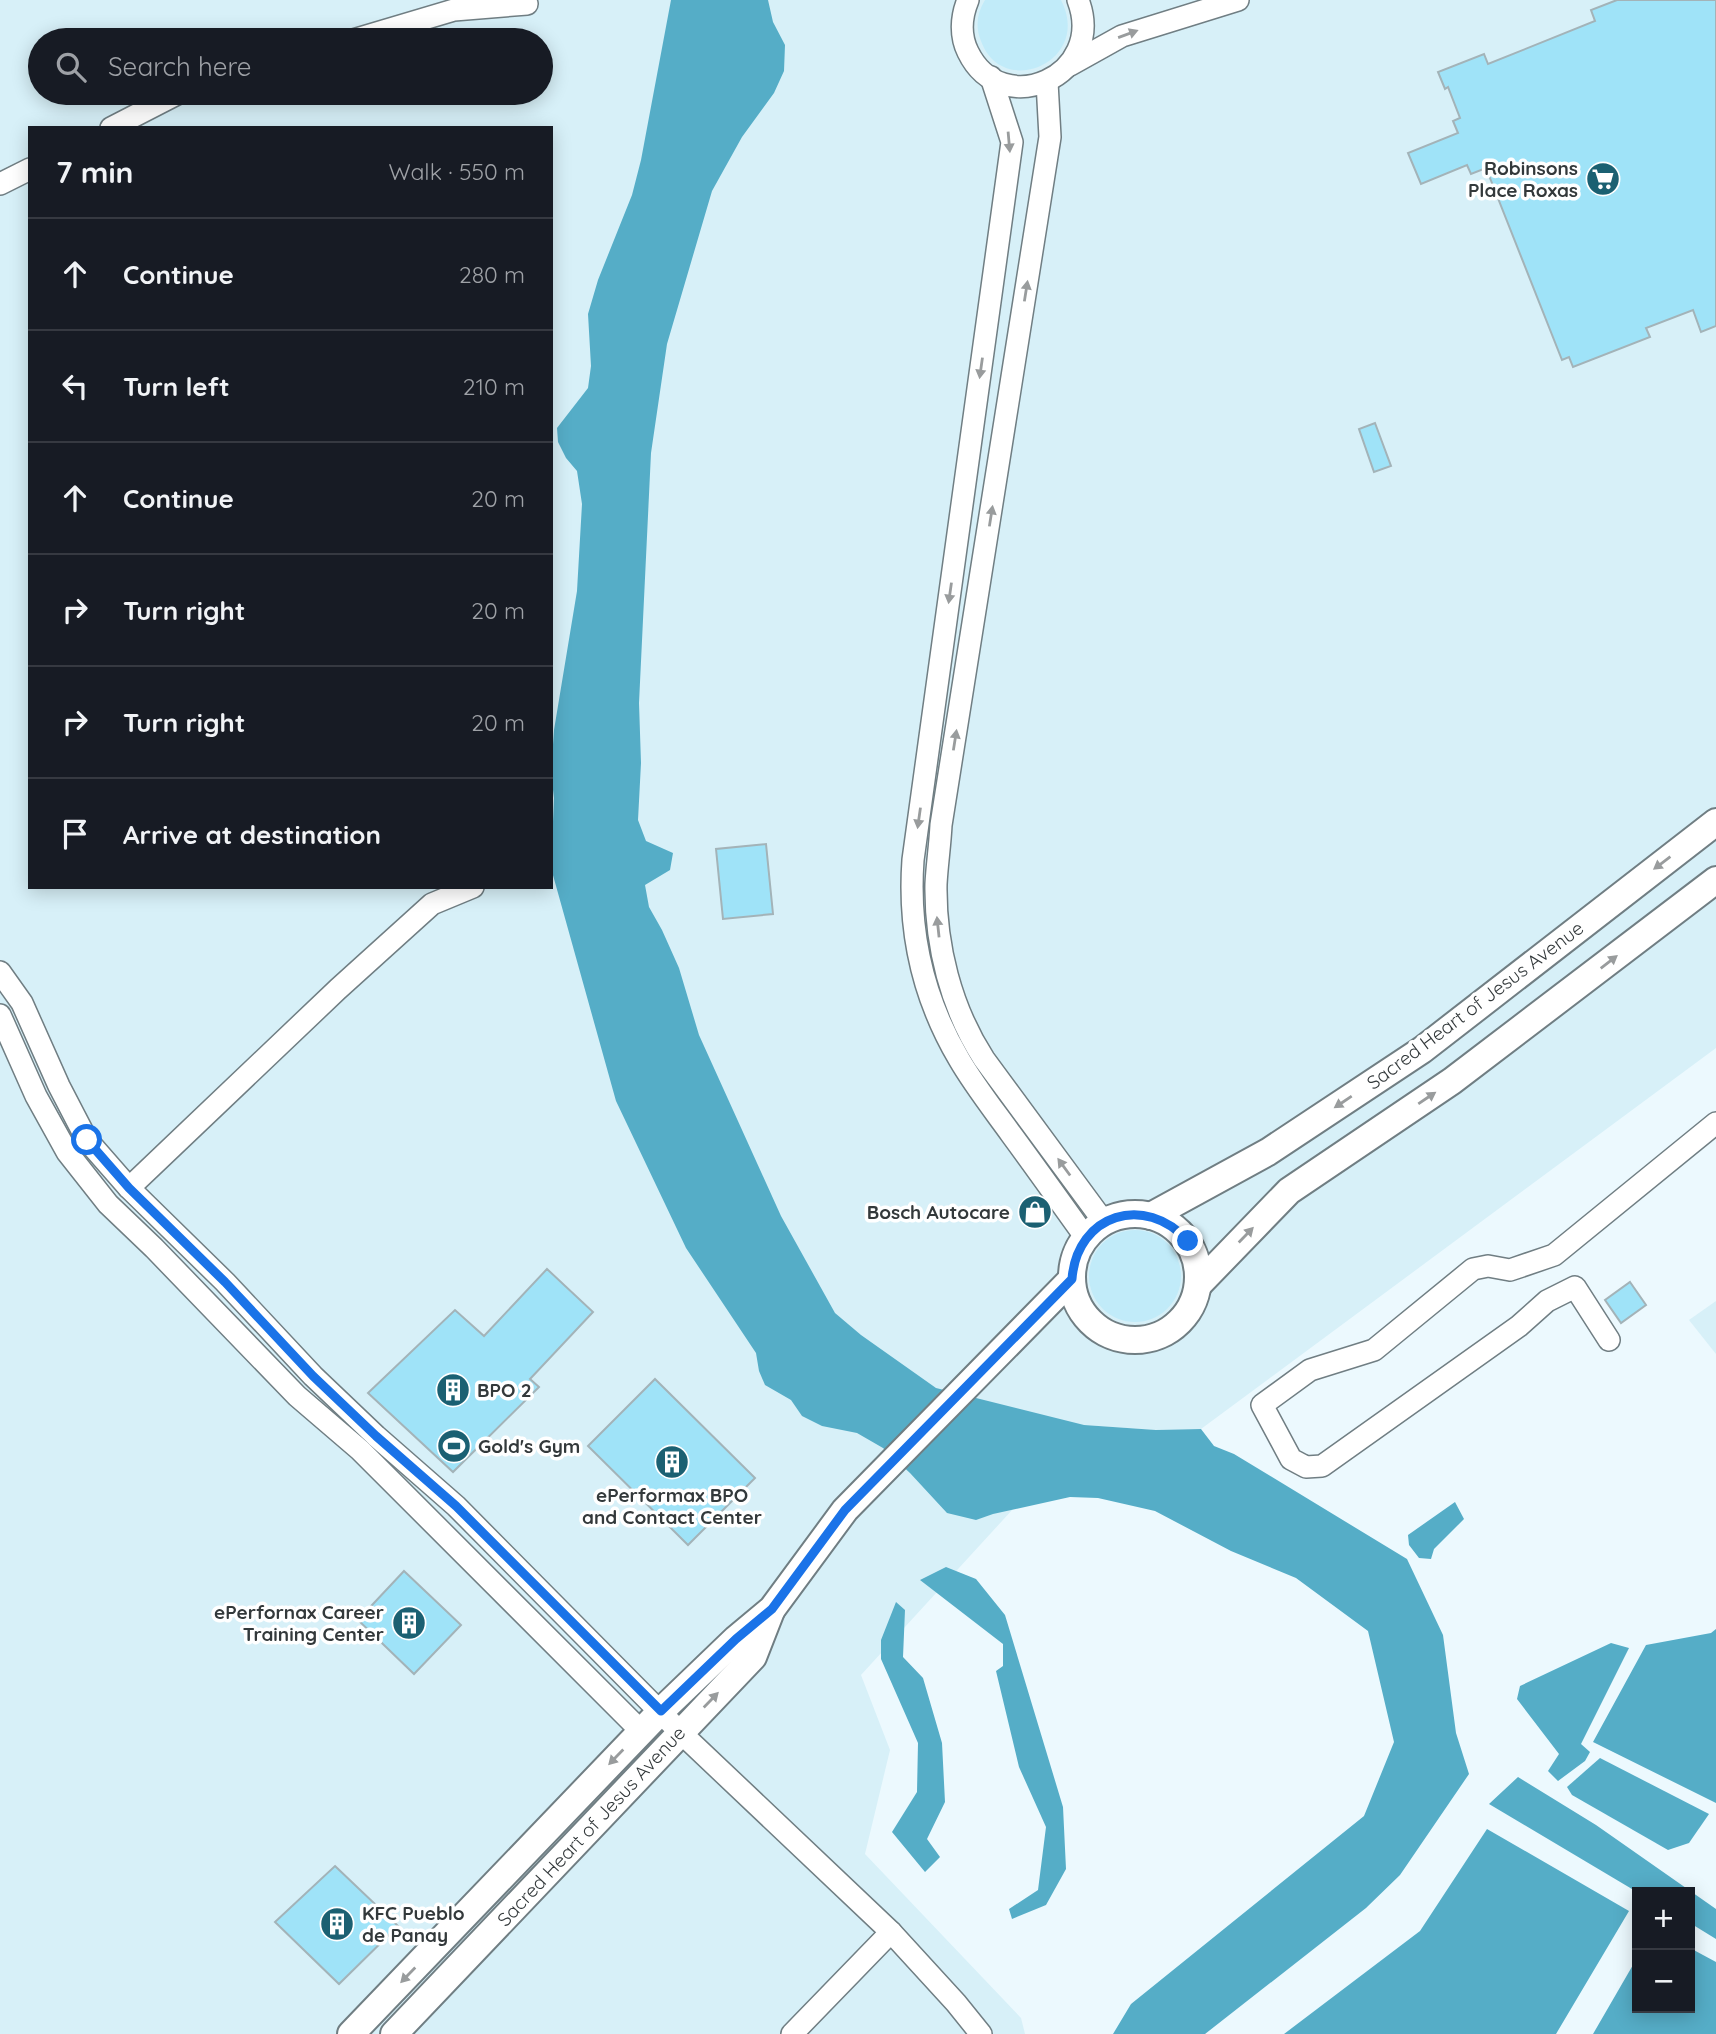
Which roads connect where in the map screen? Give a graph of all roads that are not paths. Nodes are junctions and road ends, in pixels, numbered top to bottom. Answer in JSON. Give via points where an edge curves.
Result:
{"nodes":[{"id":1,"x":968,"y":0,"type":"edge"},
{"id":2,"x":1078,"y":0,"type":"edge"},
{"id":3,"x":1238,"y":0,"type":"edge"},
{"id":4,"x":527,"y":4,"type":"dead end"},
{"id":5,"x":394,"y":28,"type":"edge"},
{"id":6,"x":1068,"y":66,"type":"junction"},
{"id":7,"x":991,"y":77,"type":"junction"},
{"id":8,"x":1047,"y":82,"type":"junction"},
{"id":9,"x":156,"y":105,"type":"edge"},
{"id":10,"x":115,"y":126,"type":"edge"},
{"id":11,"x":28,"y":170,"type":"edge"},
{"id":12,"x":0,"y":184,"type":"edge"},
{"id":13,"x":1716,"y":821,"type":"edge"},
{"id":14,"x":1716,"y":880,"type":"edge"},
{"id":15,"x":468,"y":889,"type":"edge"},
{"id":16,"x":0,"y":972,"type":"edge"},
{"id":17,"x":0,"y":1015,"type":"edge"},
{"id":18,"x":58,"y":1086,"type":"junction"},
{"id":19,"x":36,"y":1096,"type":"junction"},
{"id":20,"x":1716,"y":1123,"type":"edge"},
{"id":21,"x":129,"y":1188,"type":"junction"},
{"id":22,"x":1151,"y":1216,"type":"junction"},
{"id":23,"x":1095,"y":1230,"type":"junction"},
{"id":24,"x":1555,"y":1255,"type":"junction"},
{"id":25,"x":1072,"y":1279,"type":"junction"},
{"id":26,"x":1199,"y":1284,"type":"junction"},
{"id":27,"x":1575,"y":1287,"type":"junction"},
{"id":28,"x":1609,"y":1340,"type":"dead end"},
{"id":29,"x":313,"y":1376,"type":"junction"},
{"id":30,"x":297,"y":1396,"type":"junction"},
{"id":31,"x":368,"y":1443,"type":"junction"},
{"id":32,"x":456,"y":1506,"type":"junction"},
{"id":33,"x":436,"y":1527,"type":"junction"},
{"id":34,"x":772,"y":1609,"type":"junction"},
{"id":35,"x":661,"y":1711,"type":"junction"},
{"id":36,"x":641,"y":1731,"type":"junction"},
{"id":37,"x":680,"y":1732,"type":"junction"},
{"id":38,"x":891,"y":1932,"type":"junction"},
{"id":39,"x":351,"y":2034,"type":"edge"},
{"id":40,"x":394,"y":2034,"type":"edge"},
{"id":41,"x":792,"y":2034,"type":"edge"},
{"id":42,"x":981,"y":2034,"type":"edge"}],
"edges":[{"from":1,"to":7,"type":"street","via":[[962,24],[964,42]]},
{"from":2,"to":6,"type":"street","via":[[1083,39]]},
{"from":6,"to":3,"type":"street","one_way":true,"via":[[1122,36]]},
{"from":4,"to":5,"type":"street","via":[[454,10]]},
{"from":6,"to":8,"type":"street"},
{"from":7,"to":8,"type":"street","via":[[1016,86]]},
{"from":7,"to":23,"type":"street","one_way":true,"via":[[1012,142],[913,860],[912,921],[925,982],[956,1053]]},
{"from":23,"to":8,"type":"street","one_way":true,"via":[[968,1032],[947,972],[937,915],[941,825],[1050,136]]},
{"from":9,"to":10,"type":"street"},
{"from":11,"to":12,"type":"street"},
{"from":13,"to":22,"type":"main road","name":"Sacred Heart of Jesus Avenue","one_way":true,"via":[[1422,1050],[1268,1152]]},
{"from":26,"to":14,"type":"main road","one_way":true,"via":[[1289,1191],[1452,1081]]},
{"from":15,"to":21,"type":"street","via":[[432,904]]},
{"from":16,"to":18,"type":"street","via":[[22,1003]]},
{"from":17,"to":19,"type":"street"},
{"from":18,"to":19,"type":"street"},
{"from":18,"to":21,"type":"street","via":[[87,1140]]},
{"from":19,"to":30,"type":"street","via":[[67,1152],[108,1204]]},
{"from":20,"to":24,"type":"street"},
{"from":21,"to":29,"type":"street"},
{"from":22,"to":23,"type":"main road","via":[[1127,1215]]},
{"from":22,"to":26,"type":"main road","via":[[1172,1225],[1188,1241],[1197,1262]]},
{"from":23,"to":25,"type":"main road","via":[[1076,1253]]},
{"from":24,"to":27,"type":"street"},
{"from":24,"to":27,"type":"street","via":[[1510,1270],[1473,1269],[1374,1350],[1310,1370],[1262,1405],[1291,1459],[1306,1467],[1322,1466],[1508,1334],[1547,1301]]},
{"from":25,"to":26,"type":"main road","via":[[1076,1300],[1087,1318],[1102,1332],[1133,1341],[1154,1338],[1181,1322]]},
{"from":25,"to":34,"type":"main road","name":"Sacred Heart of Jesus Avenue","via":[[845,1510]]},
{"from":27,"to":28,"type":"street"},
{"from":29,"to":30,"type":"street"},
{"from":29,"to":31,"type":"street"},
{"from":30,"to":31,"type":"street"},
{"from":31,"to":32,"type":"street"},
{"from":31,"to":33,"type":"street"},
{"from":32,"to":33,"type":"street"},
{"from":32,"to":35,"type":"street"},
{"from":33,"to":36,"type":"street"},
{"from":34,"to":35,"type":"main road","name":"Sacred Heart of Jesus Avenue"},
{"from":37,"to":34,"type":"main road","name":"Sacred Heart of Jesus Avenue","one_way":true,"via":[[753,1657]]},
{"from":35,"to":36,"type":"main road","name":"Sacred Heart of Jesus Avenue"},
{"from":35,"to":37,"type":"street"},
{"from":36,"to":39,"type":"main road","name":"Sacred Heart of Jesus Avenue","one_way":true},
{"from":37,"to":38,"type":"street"},
{"from":37,"to":40,"type":"main road","name":"Sacred Heart of Jesus Avenue"},
{"from":38,"to":41,"type":"street"},
{"from":38,"to":42,"type":"street"}]}
